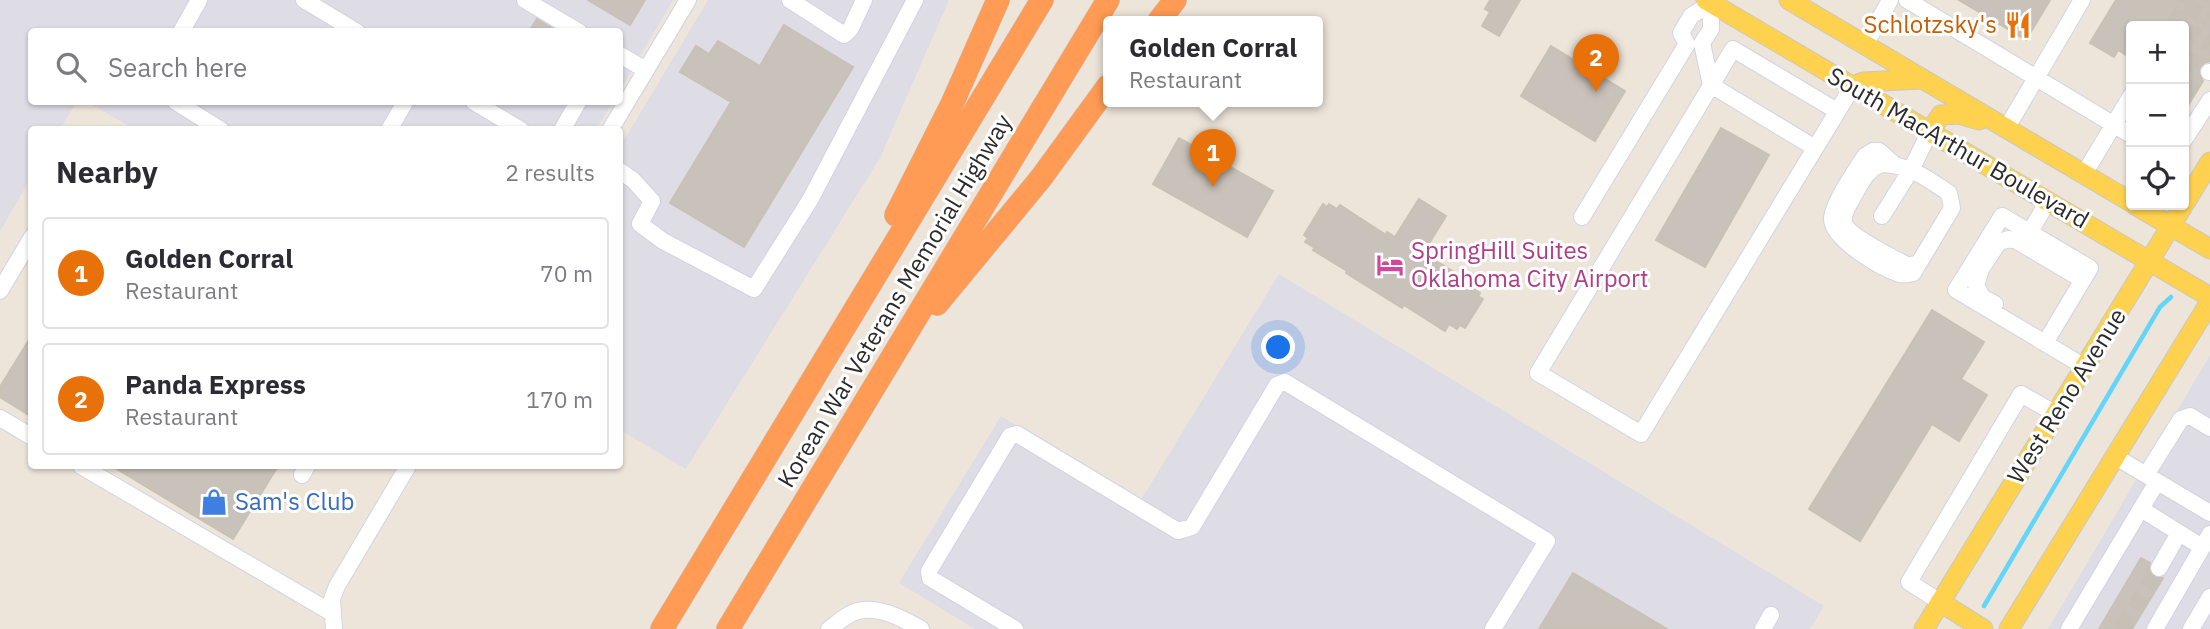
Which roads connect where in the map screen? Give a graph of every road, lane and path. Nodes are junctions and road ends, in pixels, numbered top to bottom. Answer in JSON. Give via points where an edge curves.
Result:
{"nodes":[{"id":1,"x":199,"y":0,"type":"edge"},
{"id":2,"x":304,"y":0,"type":"edge"},
{"id":3,"x":525,"y":0,"type":"edge"},
{"id":4,"x":688,"y":0,"type":"edge"},
{"id":5,"x":790,"y":0,"type":"edge"},
{"id":6,"x":864,"y":0,"type":"edge"},
{"id":7,"x":915,"y":0,"type":"edge"},
{"id":8,"x":998,"y":0,"type":"edge"},
{"id":9,"x":1042,"y":0,"type":"edge"},
{"id":10,"x":1108,"y":0,"type":"edge"},
{"id":11,"x":1175,"y":0,"type":"edge"},
{"id":12,"x":1789,"y":0,"type":"edge"},
{"id":13,"x":1890,"y":0,"type":"edge"},
{"id":14,"x":1907,"y":0,"type":"edge"},
{"id":15,"x":2082,"y":0,"type":"edge"},
{"id":16,"x":1710,"y":1,"type":"edge"},
{"id":17,"x":1162,"y":16,"type":"edge"},
{"id":18,"x":183,"y":28,"type":"edge"},
{"id":19,"x":350,"y":28,"type":"edge"},
{"id":20,"x":572,"y":28,"type":"edge"},
{"id":21,"x":1694,"y":44,"type":"junction"},
{"id":22,"x":1865,"y":45,"type":"junction"},
{"id":23,"x":623,"y":57,"type":"edge"},
{"id":24,"x":646,"y":71,"type":"junction"},
{"id":25,"x":2037,"y":77,"type":"junction"},
{"id":26,"x":1923,"y":79,"type":"junction"},
{"id":27,"x":1711,"y":85,"type":"junction"},
{"id":28,"x":1853,"y":86,"type":"junction"},
{"id":29,"x":1103,"y":93,"type":"edge"},
{"id":30,"x":2205,"y":97,"type":"edge"},
{"id":31,"x":2126,"y":104,"type":"edge"},
{"id":32,"x":181,"y":105,"type":"edge"},
{"id":33,"x":403,"y":105,"type":"edge"},
{"id":34,"x":479,"y":105,"type":"edge"},
{"id":35,"x":576,"y":105,"type":"edge"},
{"id":36,"x":1838,"y":111,"type":"junction"},
{"id":37,"x":2113,"y":124,"type":"junction"},
{"id":38,"x":215,"y":126,"type":"edge"},
{"id":39,"x":391,"y":126,"type":"edge"},
{"id":40,"x":514,"y":126,"type":"edge"},
{"id":41,"x":564,"y":126,"type":"edge"},
{"id":42,"x":612,"y":126,"type":"edge"},
{"id":43,"x":2007,"y":129,"type":"junction"},
{"id":44,"x":2189,"y":130,"type":"edge"},
{"id":45,"x":1930,"y":131,"type":"junction"},
{"id":46,"x":2126,"y":132,"type":"edge"},
{"id":47,"x":1815,"y":148,"type":"junction"},
{"id":48,"x":2210,"y":162,"type":"edge"},
{"id":49,"x":1912,"y":168,"type":"junction"},
{"id":50,"x":623,"y":173,"type":"edge"},
{"id":51,"x":2084,"y":174,"type":"junction"},
{"id":52,"x":2126,"y":200,"type":"edge"},
{"id":53,"x":2048,"y":201,"type":"junction"},
{"id":54,"x":2143,"y":210,"type":"edge"},
{"id":55,"x":1882,"y":216,"type":"dead end"},
{"id":56,"x":1582,"y":217,"type":"dead end"},
{"id":57,"x":2171,"y":226,"type":"junction"},
{"id":58,"x":2030,"y":232,"type":"junction"},
{"id":59,"x":28,"y":244,"type":"edge"},
{"id":60,"x":2210,"y":249,"type":"edge"},
{"id":61,"x":2150,"y":261,"type":"junction"},
{"id":62,"x":2083,"y":281,"type":"junction"},
{"id":63,"x":0,"y":291,"type":"edge"},
{"id":64,"x":2210,"y":297,"type":"edge"},
{"id":65,"x":2210,"y":302,"type":"edge"},
{"id":66,"x":2039,"y":339,"type":"junction"},
{"id":67,"x":890,"y":359,"type":"junction"},
{"id":68,"x":2085,"y":368,"type":"junction"},
{"id":69,"x":815,"y":374,"type":"junction"},
{"id":70,"x":2056,"y":414,"type":"junction"},
{"id":71,"x":0,"y":418,"type":"edge"},
{"id":72,"x":2210,"y":428,"type":"edge"},
{"id":73,"x":28,"y":435,"type":"edge"},
{"id":74,"x":2116,"y":457,"type":"junction"},
{"id":75,"x":86,"y":469,"type":"edge"},
{"id":76,"x":406,"y":469,"type":"edge"},
{"id":77,"x":2151,"y":478,"type":"junction"},
{"id":78,"x":2141,"y":509,"type":"junction"},
{"id":79,"x":2210,"y":513,"type":"edge"},
{"id":80,"x":2179,"y":533,"type":"junction"},
{"id":81,"x":2206,"y":541,"type":"edge"},
{"id":82,"x":2159,"y":568,"type":"tunnel mouth"},
{"id":83,"x":2210,"y":597,"type":"edge"},
{"id":84,"x":1940,"y":602,"type":"junction"},
{"id":85,"x":333,"y":621,"type":"edge"},
{"id":86,"x":891,"y":622,"type":"edge"},
{"id":87,"x":662,"y":629,"type":"edge"},
{"id":88,"x":728,"y":629,"type":"edge"},
{"id":89,"x":829,"y":629,"type":"edge"},
{"id":90,"x":921,"y":629,"type":"edge"},
{"id":91,"x":1015,"y":629,"type":"edge"},
{"id":92,"x":1493,"y":629,"type":"edge"},
{"id":93,"x":1924,"y":629,"type":"edge"},
{"id":94,"x":1983,"y":629,"type":"edge"},
{"id":95,"x":2009,"y":629,"type":"edge"},
{"id":96,"x":2069,"y":629,"type":"edge"},
{"id":97,"x":2155,"y":629,"type":"edge"},
{"id":98,"x":2191,"y":629,"type":"edge"}],
"edges":[{"from":1,"to":18,"type":"street"},
{"from":2,"to":19,"type":"street"},
{"from":3,"to":20,"type":"street"},
{"from":4,"to":24,"type":"street"},
{"from":5,"to":6,"type":"street","via":[[844,35]]},
{"from":7,"to":50,"type":"street","via":[[810,200],[754,289],[640,224],[652,201]]},
{"from":8,"to":69,"type":"highway","via":[[952,104]]},
{"from":9,"to":69,"type":"highway","name":"Korean War Veterans Memorial Highway"},
{"from":10,"to":67,"type":"highway","name":"Korean War Veterans Memorial Highway"},
{"from":11,"to":17,"type":"highway"},
{"from":12,"to":22,"type":"main road","name":"South MacArthur Boulevard"},
{"from":13,"to":22,"type":"street"},
{"from":14,"to":25,"type":"street"},
{"from":15,"to":25,"type":"street"},
{"from":16,"to":21,"type":"street","via":[[1710,29]]},
{"from":16,"to":21,"type":"street","via":[[1691,16],[1681,33]]},
{"from":16,"to":28,"type":"main road","name":"South MacArthur Boulevard"},
{"from":21,"to":27,"type":"street"},
{"from":21,"to":56,"type":"street"},
{"from":22,"to":26,"type":"main road","name":"South MacArthur Boulevard"},
{"from":23,"to":24,"type":"street"},
{"from":24,"to":42,"type":"street"},
{"from":25,"to":37,"type":"street"},
{"from":25,"to":43,"type":"street"},
{"from":26,"to":28,"type":"main road"},
{"from":26,"to":43,"type":"main road","name":"South MacArthur Boulevard"},
{"from":27,"to":36,"type":"street","via":[[1733,49]]},
{"from":27,"to":47,"type":"street"},
{"from":27,"to":47,"type":"street","via":[[1538,373],[1641,434]]},
{"from":28,"to":36,"type":"street"},
{"from":28,"to":45,"type":"main road","name":"South MacArthur Boulevard"},
{"from":29,"to":67,"type":"highway","via":[[1012,214]]},
{"from":30,"to":44,"type":"street"},
{"from":31,"to":37,"type":"street"},
{"from":32,"to":38,"type":"street"},
{"from":33,"to":39,"type":"street"},
{"from":34,"to":40,"type":"street"},
{"from":35,"to":41,"type":"street"},
{"from":36,"to":47,"type":"street"},
{"from":37,"to":46,"type":"street"},
{"from":37,"to":51,"type":"street"},
{"from":43,"to":45,"type":"main road","via":[[1948,113],[1941,115]]},
{"from":43,"to":51,"type":"main road","name":"South MacArthur Boulevard"},
{"from":45,"to":49,"type":"street"},
{"from":45,"to":53,"type":"main road","name":"South MacArthur Boulevard"},
{"from":48,"to":57,"type":"main road","name":"West Reno Avenue"},
{"from":49,"to":49,"type":"street","via":[[1880,164],[1870,170],[1844,214],[1844,224],[1855,235],[1908,266],[1919,263],[1952,208],[1949,193]]},
{"from":49,"to":55,"type":"street"},
{"from":51,"to":52,"type":"main road","name":"South MacArthur Boulevard"},
{"from":53,"to":58,"type":"street"},
{"from":53,"to":61,"type":"main road","name":"South MacArthur Boulevard"},
{"from":54,"to":57,"type":"main road","name":"South MacArthur Boulevard"},
{"from":57,"to":60,"type":"main road","name":"South MacArthur Boulevard"},
{"from":57,"to":61,"type":"main road","name":"West Reno Avenue"},
{"from":58,"to":62,"type":"street","via":[[2090,268]]},
{"from":58,"to":66,"type":"street","via":[[2002,216],[1956,290]]},
{"from":59,"to":63,"type":"street"},
{"from":61,"to":64,"type":"main road","name":"South MacArthur Boulevard"},
{"from":61,"to":68,"type":"main road","name":"West Reno Avenue"},
{"from":62,"to":66,"type":"street"},
{"from":62,"to":66,"type":"street","via":[[2017,241],[1999,242],[1976,285],[1982,297],[2024,321]]},
{"from":65,"to":74,"type":"main road"},
{"from":66,"to":68,"type":"street"},
{"from":67,"to":88,"type":"highway","name":"Korean War Veterans Memorial Highway"},
{"from":68,"to":70,"type":"main road","name":"West Reno Avenue"},
{"from":69,"to":87,"type":"highway","name":"Korean War Veterans Memorial Highway"},
{"from":70,"to":84,"type":"main road","name":"West Reno Avenue"},
{"from":70,"to":84,"type":"street","via":[[2021,394],[1909,582]]},
{"from":71,"to":73,"type":"street"},
{"from":72,"to":77,"type":"street","via":[[2190,416],[2181,419]]},
{"from":74,"to":77,"type":"street"},
{"from":74,"to":95,"type":"main road"},
{"from":75,"to":85,"type":"street"},
{"from":76,"to":85,"type":"street","via":[[337,586]]},
{"from":77,"to":78,"type":"street"},
{"from":77,"to":79,"type":"street"},
{"from":78,"to":80,"type":"street"},
{"from":78,"to":96,"type":"street"},
{"from":80,"to":81,"type":"street"},
{"from":80,"to":82,"type":"street"},
{"from":81,"to":97,"type":"street"},
{"from":83,"to":98,"type":"street"},
{"from":84,"to":93,"type":"main road","name":"West Reno Avenue"},
{"from":84,"to":94,"type":"main road"},
{"from":86,"to":89,"type":"street","via":[[874,610],[854,612]]},
{"from":86,"to":90,"type":"street"},
{"from":91,"to":92,"type":"street","via":[[929,578],[1010,436],[1017,434],[1178,531],[1192,527],[1277,385],[1285,382],[1547,541]]}]}
